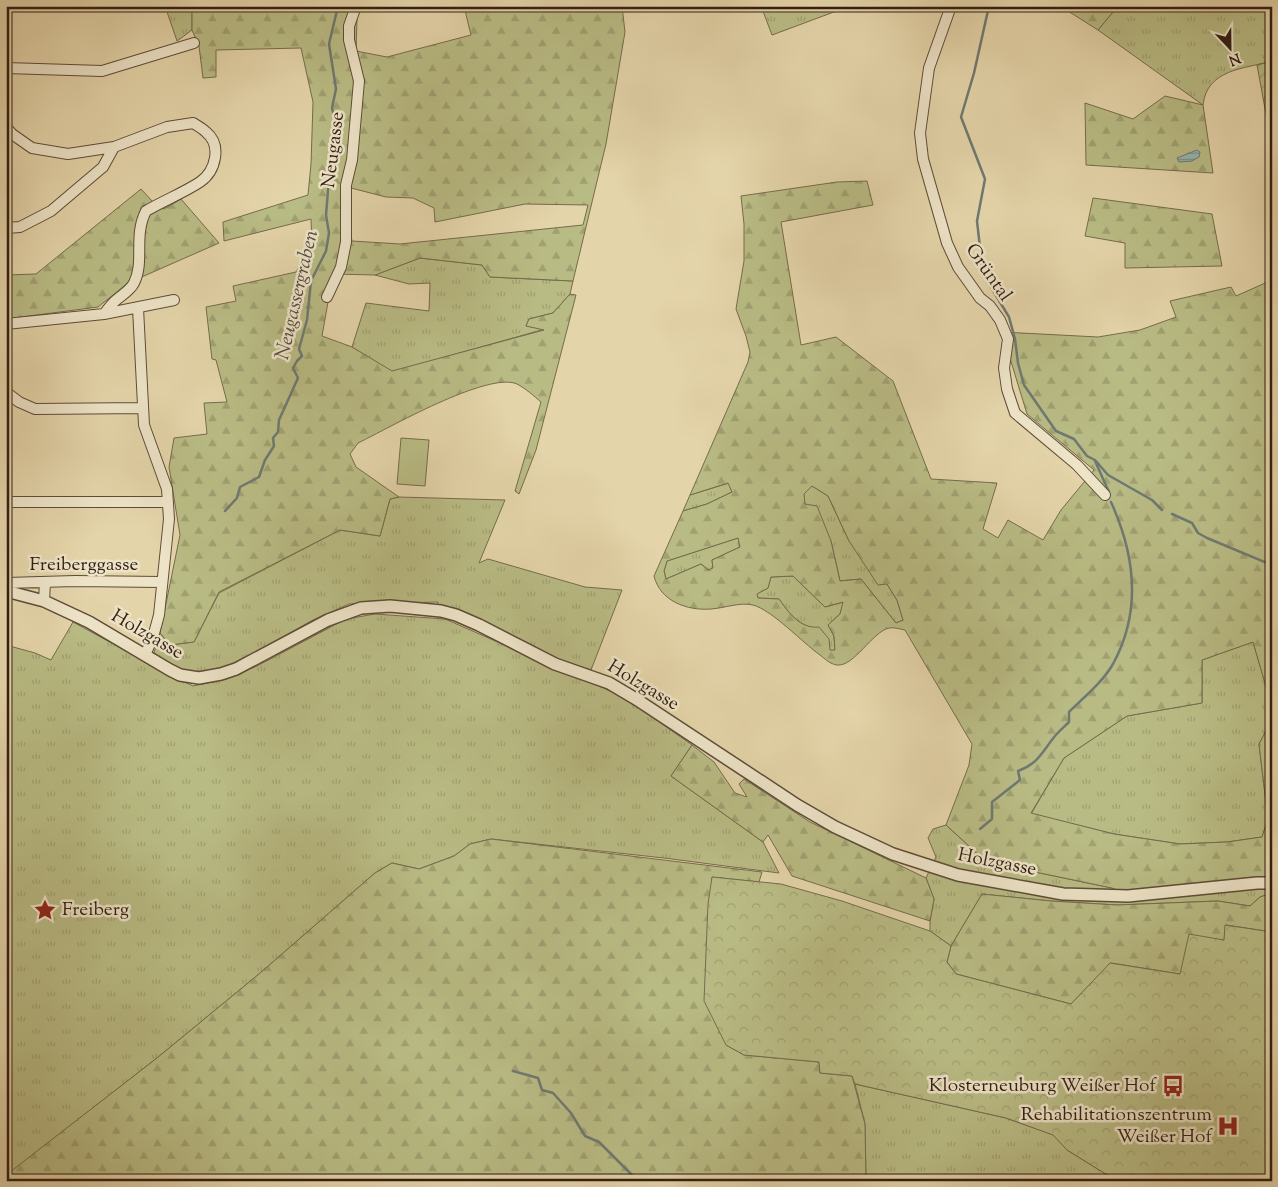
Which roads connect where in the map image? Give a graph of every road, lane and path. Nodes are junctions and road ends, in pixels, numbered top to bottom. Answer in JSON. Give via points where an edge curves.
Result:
{"nodes":[{"id":1,"x":356,"y":6,"type":"edge"},
{"id":2,"x":951,"y":6,"type":"edge"},
{"id":3,"x":194,"y":44,"type":"dead end"},
{"id":4,"x":6,"y":68,"type":"edge"},
{"id":5,"x":6,"y":127,"type":"edge"},
{"id":6,"x":114,"y":147,"type":"junction"},
{"id":7,"x":6,"y":228,"type":"edge"},
{"id":8,"x":327,"y":297,"type":"dead end"},
{"id":9,"x":174,"y":300,"type":"dead end"},
{"id":10,"x":138,"y":308,"type":"junction"},
{"id":11,"x":104,"y":314,"type":"junction"},
{"id":12,"x":6,"y":324,"type":"edge"},
{"id":13,"x":6,"y":392,"type":"edge"},
{"id":14,"x":143,"y":408,"type":"junction"},
{"id":15,"x":1105,"y":495,"type":"dead end"},
{"id":16,"x":6,"y":502,"type":"edge"},
{"id":17,"x":168,"y":502,"type":"junction"},
{"id":18,"x":45,"y":582,"type":"junction"},
{"id":19,"x":162,"y":582,"type":"junction"},
{"id":20,"x":6,"y":583,"type":"edge"},
{"id":21,"x":6,"y":591,"type":"edge"},
{"id":22,"x":44,"y":601,"type":"junction"},
{"id":23,"x":145,"y":655,"type":"junction"},
{"id":24,"x":1272,"y":883,"type":"edge"}],
"edges":[{"from":1,"to":8,"type":"street","name":"Neugasse","via":[[349,26],[349,40],[359,81],[352,160],[346,185],[346,242],[341,268]]},
{"from":2,"to":15,"type":"street","name":"Grüntal","via":[[929,68],[920,133],[922,159],[934,178],[947,243],[958,268],[1000,320],[1008,339],[1004,368],[1014,413],[1077,465]]},
{"from":3,"to":4,"type":"street","via":[[102,71]]},
{"from":5,"to":6,"type":"street","via":[[32,148],[68,154]]},
{"from":6,"to":7,"type":"street","via":[[103,167],[51,211],[20,227]]},
{"from":6,"to":11,"type":"street","via":[[167,127],[194,123],[208,132],[216,155],[211,171],[201,181],[146,211],[138,237],[138,268],[133,285]]},
{"from":9,"to":10,"type":"street"},
{"from":10,"to":11,"type":"street"},
{"from":10,"to":14,"type":"street"},
{"from":11,"to":12,"type":"street"},
{"from":13,"to":14,"type":"street","via":[[35,409]]},
{"from":14,"to":17,"type":"street","via":[[147,437],[164,479]]},
{"from":16,"to":17,"type":"street"},
{"from":17,"to":19,"type":"street","via":[[167,549]]},
{"from":18,"to":19,"type":"street","name":"Freiberggasse"},
{"from":18,"to":20,"type":"street","name":"Freiberggasse"},
{"from":18,"to":22,"type":"street"},
{"from":19,"to":23,"type":"street","via":[[156,626]]},
{"from":21,"to":22,"type":"street","name":"Holzgasse"},
{"from":22,"to":23,"type":"street","name":"Holzgasse","via":[[89,622]]},
{"from":23,"to":24,"type":"street","name":"Holzgasse","via":[[180,675],[210,677],[236,668],[328,620],[360,608],[390,606],[442,611],[479,625],[538,657],[609,683],[835,827],[893,854],[958,875],[1062,894],[1128,896]]}]}
